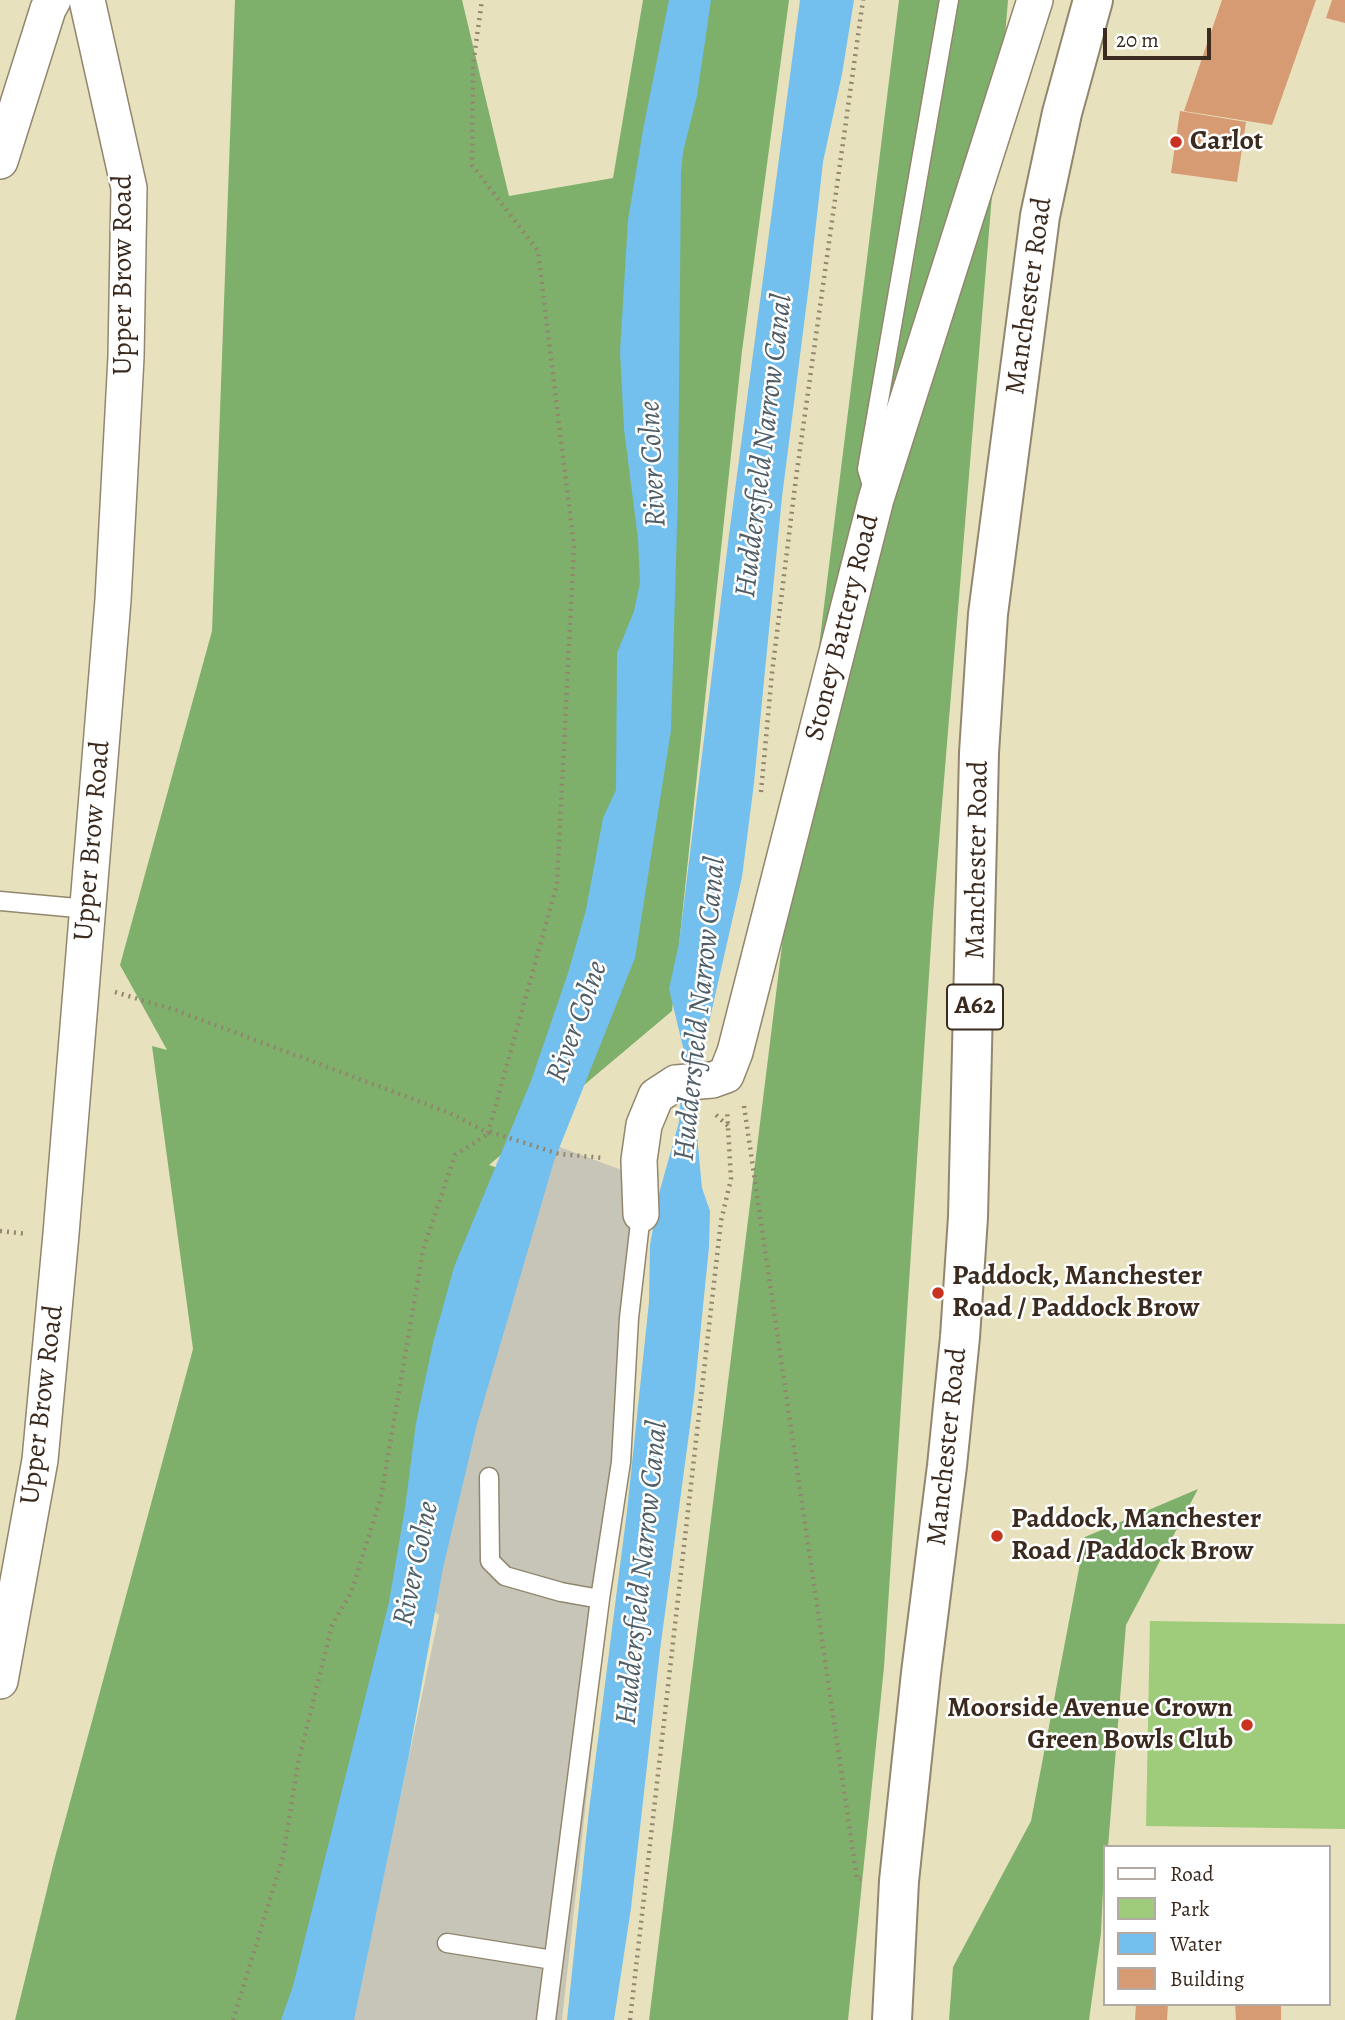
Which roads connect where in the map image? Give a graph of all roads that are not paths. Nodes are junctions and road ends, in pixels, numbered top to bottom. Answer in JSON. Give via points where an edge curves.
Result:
{"nodes":[{"id":1,"x":53,"y":0,"type":"edge"},
{"id":2,"x":87,"y":0,"type":"edge"},
{"id":3,"x":949,"y":0,"type":"edge"},
{"id":4,"x":1035,"y":0,"type":"edge"},
{"id":5,"x":1093,"y":0,"type":"edge"},
{"id":6,"x":0,"y":161,"type":"edge"},
{"id":7,"x":876,"y":499,"type":"junction"},
{"id":8,"x":0,"y":901,"type":"edge"},
{"id":9,"x":88,"y":909,"type":"junction"},
{"id":10,"x":641,"y":1214,"type":"joint"},
{"id":11,"x":489,"y":1477,"type":"dead end"},
{"id":12,"x":600,"y":1599,"type":"junction"},
{"id":13,"x":0,"y":1681,"type":"edge"},
{"id":14,"x":447,"y":1943,"type":"dead end"},
{"id":15,"x":554,"y":1960,"type":"junction"},
{"id":16,"x":546,"y":2020,"type":"edge"},
{"id":17,"x":892,"y":2020,"type":"edge"}],
"edges":[{"from":1,"to":6,"type":"street"},
{"from":2,"to":9,"type":"street","name":"Upper Brow Road","via":[[129,188],[126,358],[114,573]]},
{"from":3,"to":7,"type":"lane","via":[[867,469]]},
{"from":4,"to":7,"type":"street","name":"Stoney Battery Road"},
{"from":5,"to":17,"type":"main road","name":"Manchester Road","number":"A62","via":[[1040,216],[988,614],[979,753],[968,1217],[960,1336],[899,1881]]},
{"from":7,"to":10,"type":"street","name":"Stoney Battery Road","bridge":true,"via":[[735,1052],[717,1089],[676,1083],[656,1096],[644,1125],[639,1160]]},
{"from":8,"to":9,"type":"lane"},
{"from":9,"to":13,"type":"street","name":"Upper Brow Road","via":[[40,1460]]},
{"from":10,"to":12,"type":"lane","via":[[629,1318],[621,1462]]},
{"from":11,"to":12,"type":"lane","via":[[490,1561],[505,1576]]},
{"from":12,"to":15,"type":"lane"},
{"from":14,"to":15,"type":"lane"},
{"from":15,"to":16,"type":"lane"}]}
